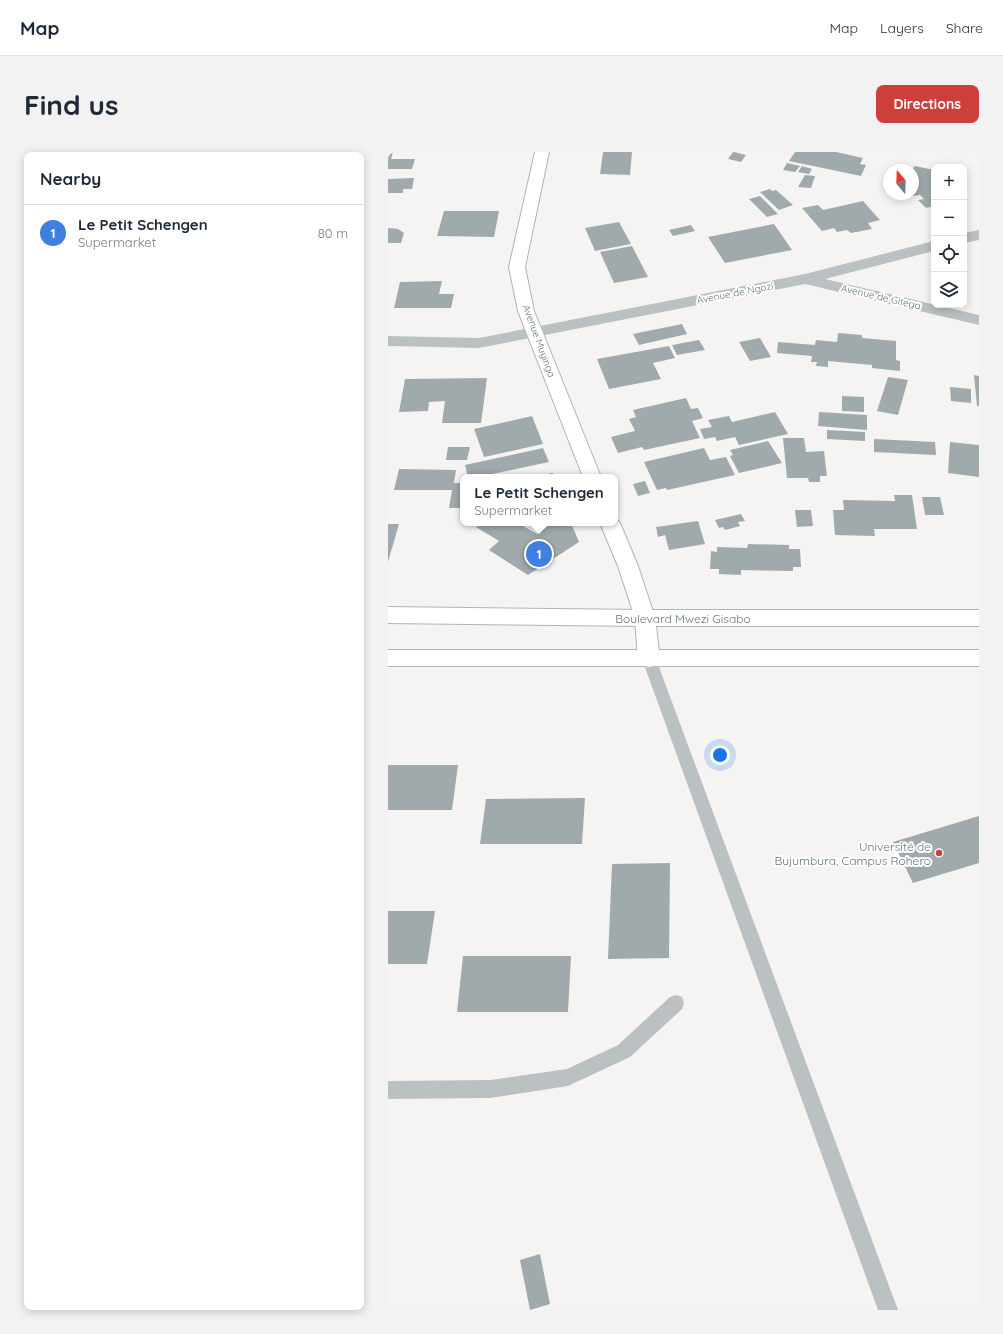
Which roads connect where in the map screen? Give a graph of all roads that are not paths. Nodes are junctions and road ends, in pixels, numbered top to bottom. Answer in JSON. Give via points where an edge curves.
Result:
{"nodes":[{"id":1,"x":542,"y":152,"type":"edge"},
{"id":2,"x":979,"y":234,"type":"edge"},
{"id":3,"x":967,"y":237,"type":"edge"},
{"id":4,"x":931,"y":247,"type":"edge"},
{"id":5,"x":806,"y":279,"type":"junction"},
{"id":6,"x":979,"y":320,"type":"edge"},
{"id":7,"x":534,"y":332,"type":"junction"},
{"id":8,"x":388,"y":341,"type":"edge"},
{"id":9,"x":591,"y":474,"type":"edge"},
{"id":10,"x":611,"y":526,"type":"edge"},
{"id":11,"x":388,"y":615,"type":"edge"},
{"id":12,"x":645,"y":618,"type":"junction"},
{"id":13,"x":979,"y":618,"type":"edge"},
{"id":14,"x":388,"y":658,"type":"edge"},
{"id":15,"x":979,"y":658,"type":"edge"},
{"id":16,"x":649,"y":659,"type":"junction"},
{"id":17,"x":676,"y":1003,"type":"dead end"},
{"id":18,"x":388,"y":1090,"type":"edge"},
{"id":19,"x":888,"y":1310,"type":"edge"}],
"edges":[{"from":1,"to":7,"type":"main road","name":"Avenue Muyinga","via":[[517,267],[526,311]]},
{"from":2,"to":3,"type":"street"},
{"from":4,"to":5,"type":"street","name":"Avenue de Ngozi"},
{"from":5,"to":6,"type":"street","name":"Avenue de Gitega"},
{"from":5,"to":7,"type":"street","name":"Avenue de Ngozi"},
{"from":7,"to":8,"type":"street","name":"Avenue de Ngozi","via":[[479,344]]},
{"from":7,"to":9,"type":"main road","name":"Avenue Muyinga"},
{"from":10,"to":12,"type":"main road"},
{"from":11,"to":12,"type":"main road","name":"Boulevard Mwezi Gisabo"},
{"from":12,"to":13,"type":"main road","name":"Boulevard Mwezi Gisabo"},
{"from":12,"to":16,"type":"main road"},
{"from":14,"to":16,"type":"main road"},
{"from":15,"to":16,"type":"main road"},
{"from":16,"to":19,"type":"lane"},
{"from":17,"to":18,"type":"lane","via":[[624,1051],[568,1077],[490,1089]]}]}
